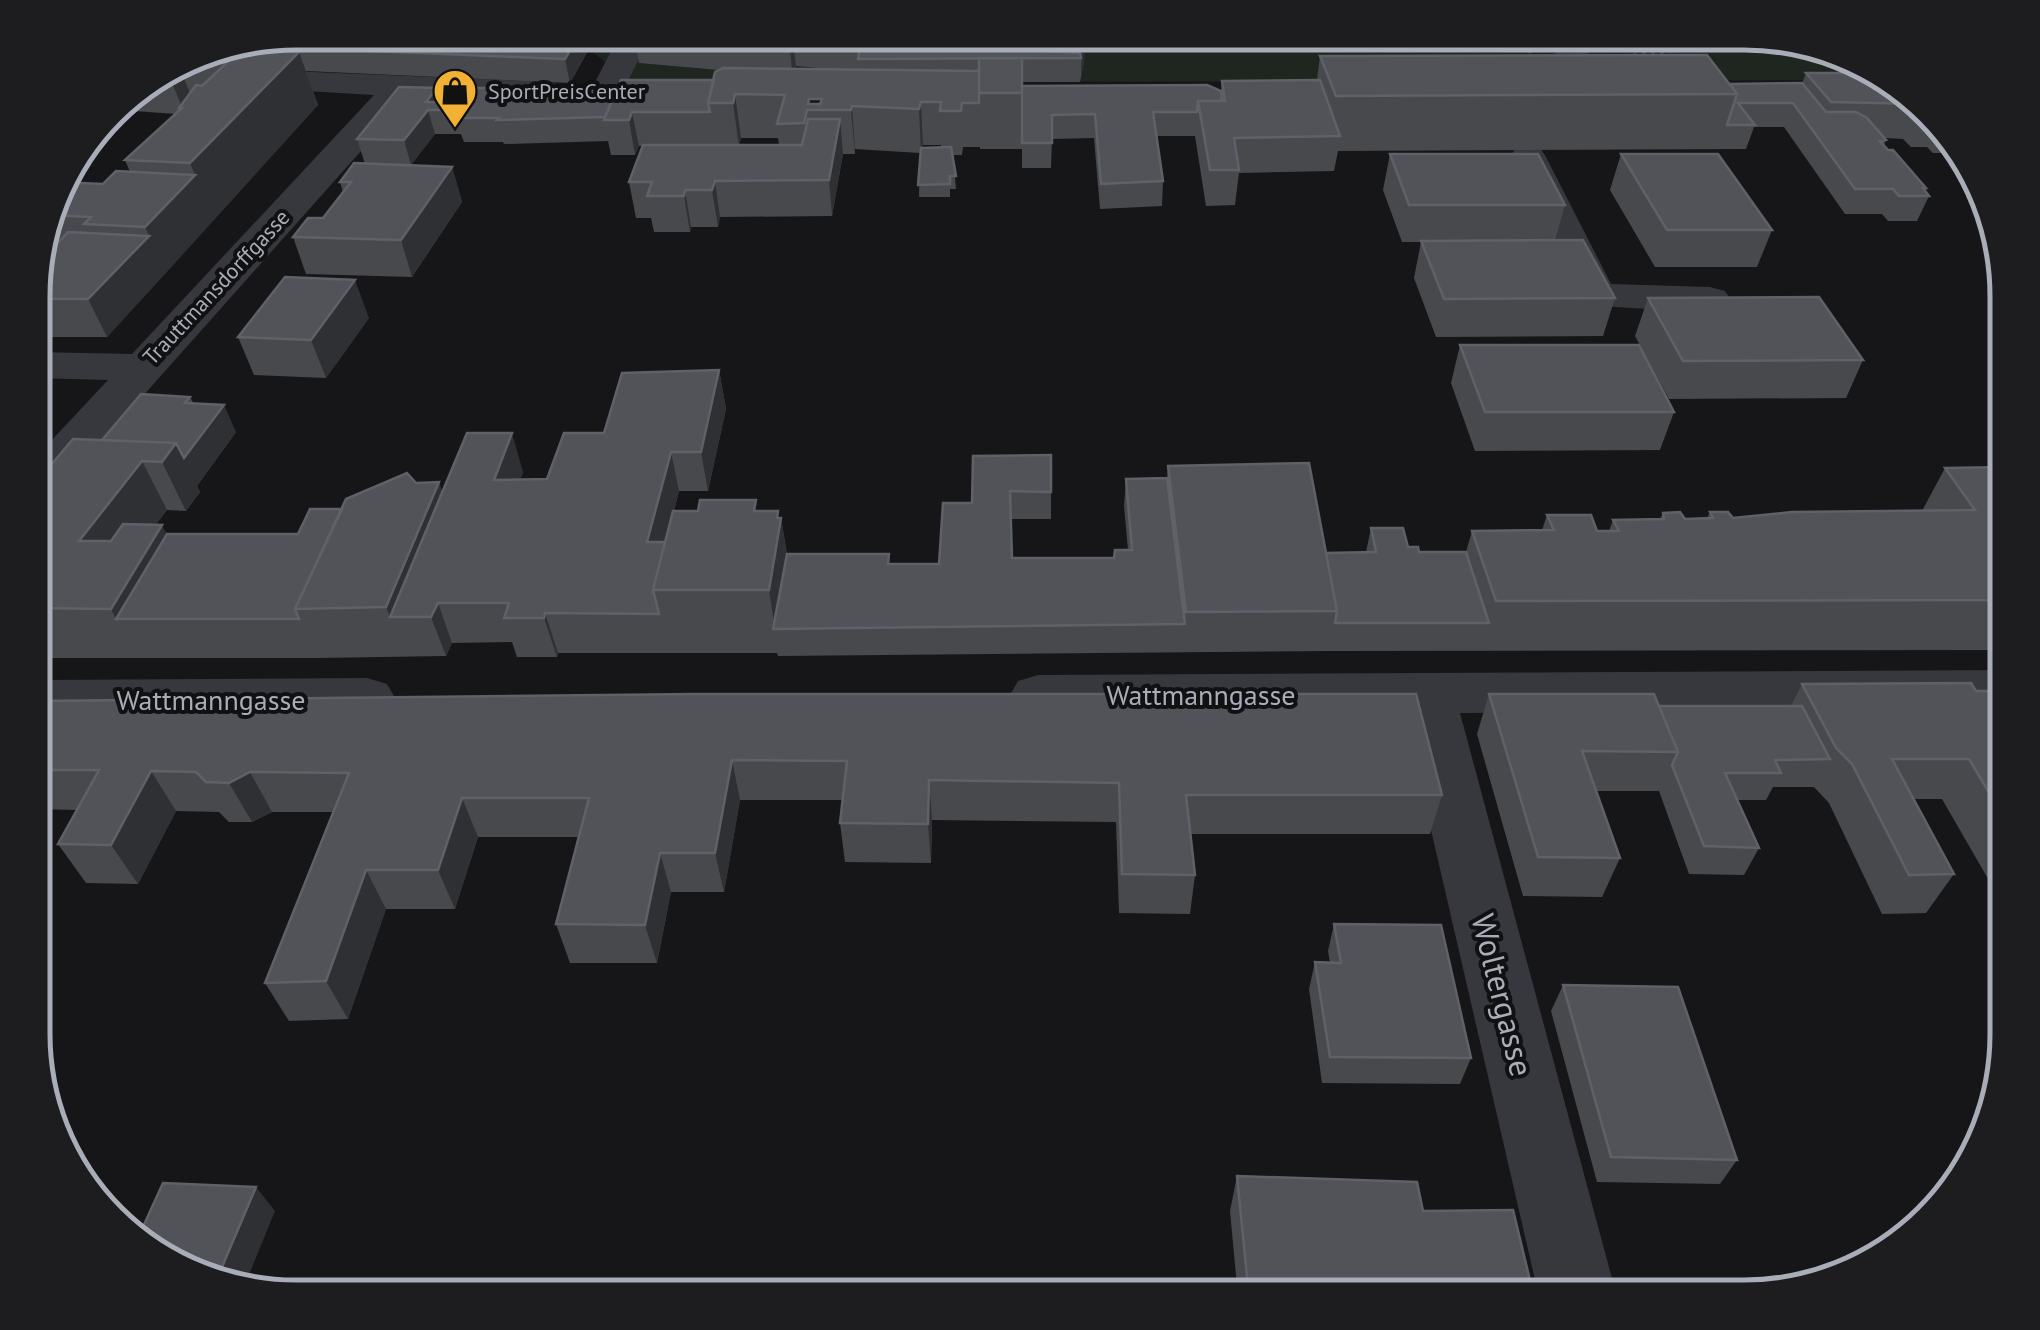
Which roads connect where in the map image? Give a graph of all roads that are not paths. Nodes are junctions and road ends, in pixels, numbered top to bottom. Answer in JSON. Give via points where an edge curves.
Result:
{"nodes":[{"id":1,"x":1579,"y":50,"type":"edge"},
{"id":2,"x":625,"y":51,"type":"edge"},
{"id":3,"x":185,"y":76,"type":"edge"},
{"id":4,"x":399,"y":88,"type":"junction"},
{"id":5,"x":606,"y":94,"type":"junction"},
{"id":6,"x":645,"y":94,"type":"edge"},
{"id":7,"x":1549,"y":95,"type":"edge"},
{"id":8,"x":1585,"y":95,"type":"junction"},
{"id":9,"x":1623,"y":95,"type":"edge"},
{"id":10,"x":1525,"y":150,"type":"edge"},
{"id":11,"x":1710,"y":300,"type":"edge"},
{"id":12,"x":50,"y":365,"type":"edge"},
{"id":13,"x":141,"y":368,"type":"junction"},
{"id":14,"x":50,"y":470,"type":"edge"},
{"id":15,"x":1989,"y":690,"type":"edge"},
{"id":16,"x":1427,"y":692,"type":"junction"},
{"id":17,"x":990,"y":695,"type":"edge"},
{"id":18,"x":413,"y":698,"type":"edge"},
{"id":19,"x":50,"y":700,"type":"edge"},
{"id":20,"x":1574,"y":1279,"type":"edge"}],
"edges":[{"from":1,"to":8,"type":"street"},
{"from":2,"to":5,"type":"street"},
{"from":3,"to":4,"type":"street"},
{"from":4,"to":5,"type":"street"},
{"from":4,"to":13,"type":"street","name":"Trauttmansdorffgasse"},
{"from":5,"to":6,"type":"street"},
{"from":7,"to":8,"type":"street"},
{"from":8,"to":9,"type":"street"},
{"from":10,"to":11,"type":"street","via":[[1589,286],[1600,296]]},
{"from":12,"to":13,"type":"street"},
{"from":13,"to":14,"type":"street","name":"Trauttmansdorffgasse"},
{"from":15,"to":16,"type":"street","name":"Wattmanngasse"},
{"from":16,"to":17,"type":"street","name":"Wattmanngasse"},
{"from":16,"to":20,"type":"street","name":"Woltergasse"},
{"from":18,"to":19,"type":"street","name":"Wattmanngasse"}]}
